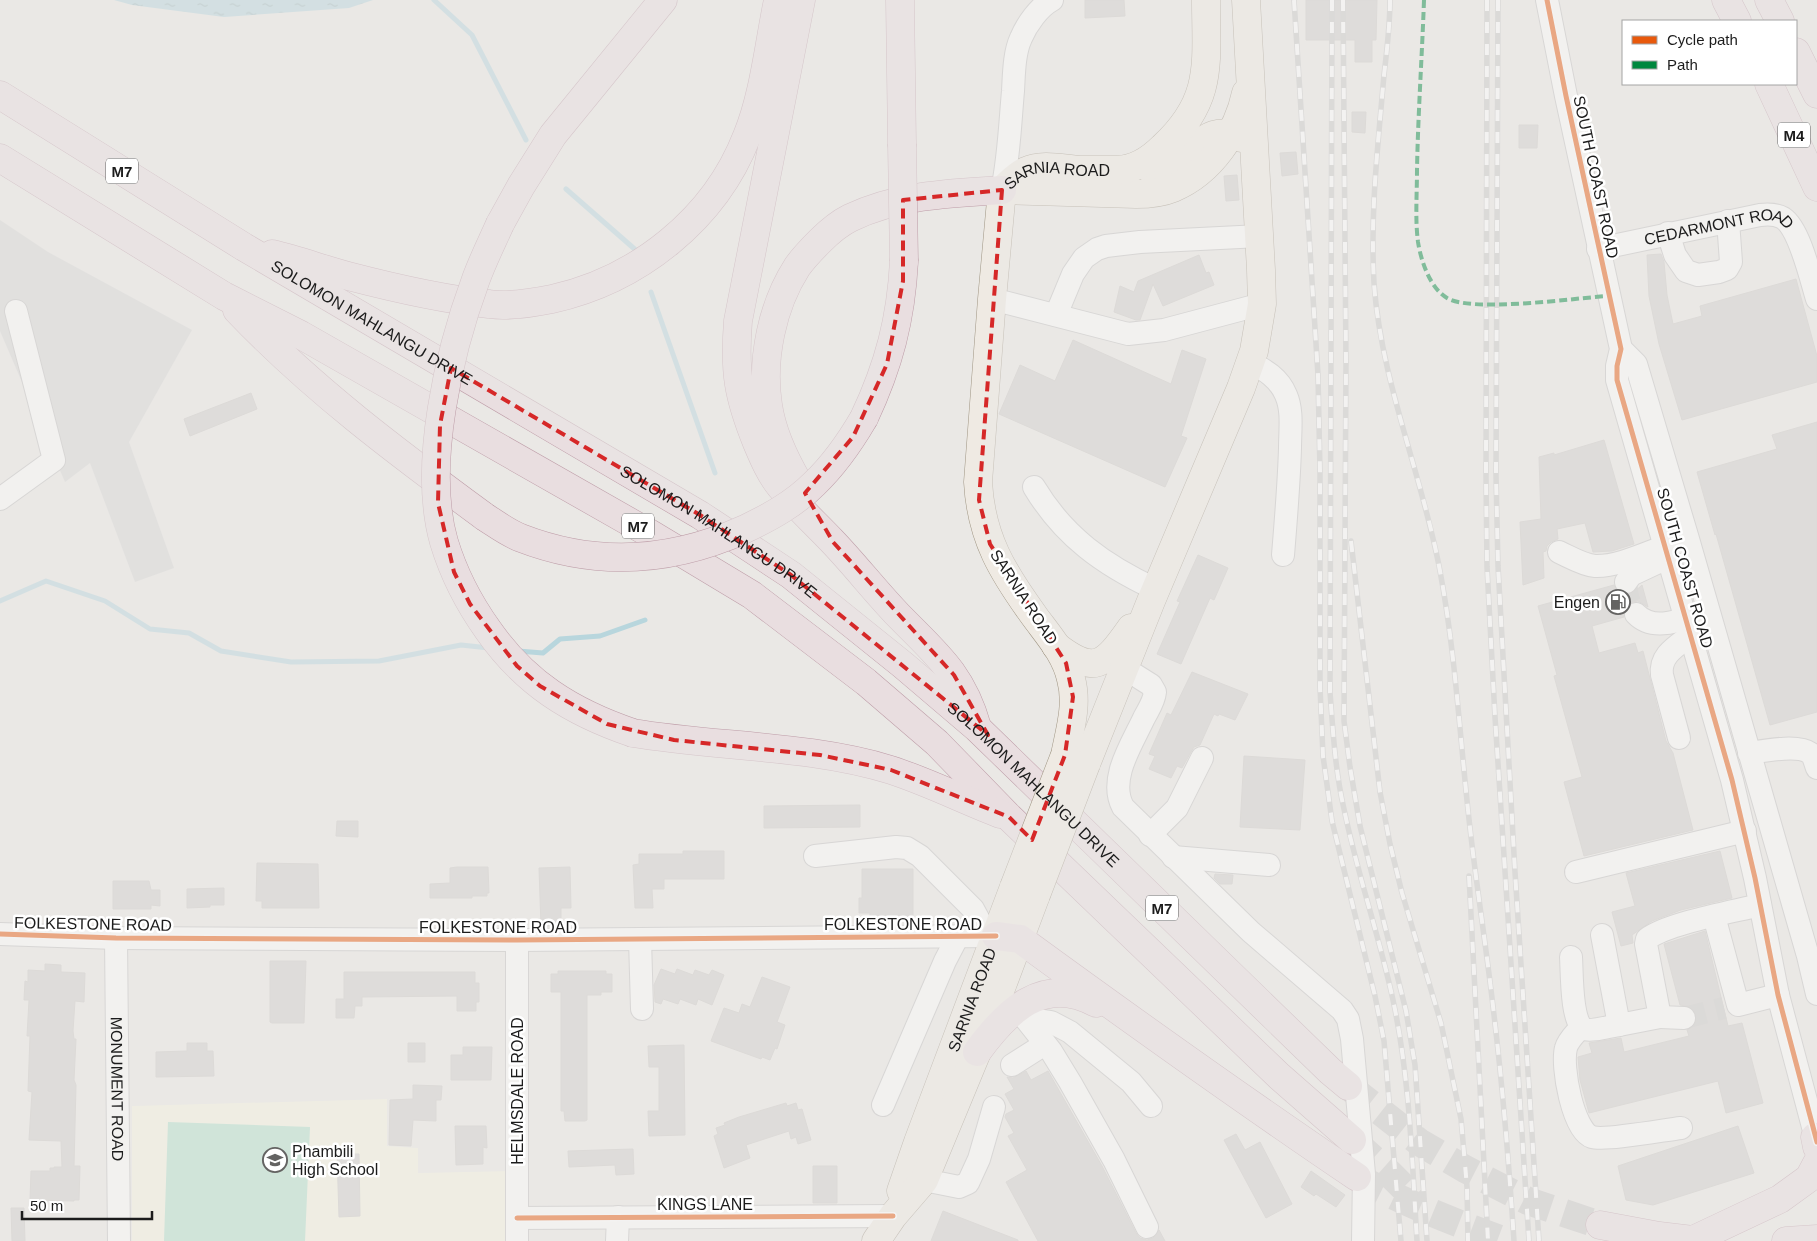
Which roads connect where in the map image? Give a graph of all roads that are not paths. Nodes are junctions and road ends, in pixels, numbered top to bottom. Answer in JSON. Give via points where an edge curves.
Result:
{"nodes":[{"id":1,"x":663,"y":0,"type":"edge"},
{"id":2,"x":778,"y":0,"type":"edge"},
{"id":3,"x":801,"y":0,"type":"edge"},
{"id":4,"x":900,"y":0,"type":"edge"},
{"id":5,"x":1052,"y":0,"type":"edge"},
{"id":6,"x":1206,"y":0,"type":"edge"},
{"id":7,"x":1246,"y":0,"type":"edge"},
{"id":8,"x":1547,"y":0,"type":"edge"},
{"id":9,"x":1726,"y":0,"type":"edge"},
{"id":10,"x":1769,"y":0,"type":"edge"},
{"id":11,"x":1736,"y":20,"type":"edge"},
{"id":12,"x":1779,"y":20,"type":"edge"},
{"id":13,"x":1797,"y":54,"type":"edge"},
{"id":14,"x":1250,"y":76,"type":"junction"},
{"id":15,"x":1769,"y":85,"type":"edge"},
{"id":16,"x":1817,"y":94,"type":"edge"},
{"id":17,"x":0,"y":95,"type":"edge"},
{"id":18,"x":1231,"y":133,"type":"junction"},
{"id":19,"x":1254,"y":147,"type":"junction"},
{"id":20,"x":0,"y":158,"type":"edge"},
{"id":21,"x":1131,"y":168,"type":"junction"},
{"id":22,"x":1817,"y":187,"type":"edge"},
{"id":23,"x":1002,"y":190,"type":"junction"},
{"id":24,"x":1728,"y":221,"type":"junction"},
{"id":25,"x":1668,"y":233,"type":"junction"},
{"id":26,"x":1260,"y":236,"type":"junction"},
{"id":27,"x":244,"y":247,"type":"junction"},
{"id":28,"x":1598,"y":249,"type":"junction"},
{"id":29,"x":224,"y":296,"type":"junction"},
{"id":30,"x":992,"y":298,"type":"junction"},
{"id":31,"x":1817,"y":299,"type":"edge"},
{"id":32,"x":1262,"y":304,"type":"junction"},
{"id":33,"x":16,"y":311,"type":"dead end"},
{"id":34,"x":1056,"y":315,"type":"junction"},
{"id":35,"x":1621,"y":349,"type":"junction"},
{"id":36,"x":1250,"y":362,"type":"junction"},
{"id":37,"x":1651,"y":414,"type":"junction"},
{"id":38,"x":1628,"y":421,"type":"junction"},
{"id":39,"x":1668,"y":468,"type":"junction"},
{"id":40,"x":1644,"y":474,"type":"junction"},
{"id":41,"x":1034,"y":488,"type":"dead end"},
{"id":42,"x":0,"y":499,"type":"edge"},
{"id":43,"x":1688,"y":539,"type":"junction"},
{"id":44,"x":833,"y":542,"type":"junction"},
{"id":45,"x":1667,"y":551,"type":"junction"},
{"id":46,"x":1559,"y":552,"type":"dead end"},
{"id":47,"x":1284,"y":555,"type":"dead end"},
{"id":48,"x":1626,"y":582,"type":"dead end"},
{"id":49,"x":1153,"y":595,"type":"junction"},
{"id":50,"x":1709,"y":612,"type":"junction"},
{"id":51,"x":1636,"y":614,"type":"dead end"},
{"id":52,"x":1689,"y":627,"type":"junction"},
{"id":53,"x":1056,"y":646,"type":"junction"},
{"id":54,"x":1124,"y":668,"type":"junction"},
{"id":55,"x":977,"y":728,"type":"junction"},
{"id":56,"x":1679,"y":738,"type":"dead end"},
{"id":57,"x":1202,"y":758,"type":"dead end"},
{"id":58,"x":1815,"y":758,"type":"edge"},
{"id":59,"x":1075,"y":759,"type":"junction"},
{"id":60,"x":1752,"y":763,"type":"junction"},
{"id":61,"x":1732,"y":780,"type":"junction"},
{"id":62,"x":1009,"y":817,"type":"junction"},
{"id":63,"x":1745,"y":831,"type":"junction"},
{"id":64,"x":1150,"y":835,"type":"junction"},
{"id":65,"x":815,"y":856,"type":"dead end"},
{"id":66,"x":1173,"y":857,"type":"junction"},
{"id":67,"x":1269,"y":865,"type":"dead end"},
{"id":68,"x":1576,"y":872,"type":"dead end"},
{"id":69,"x":1783,"y":872,"type":"junction"},
{"id":70,"x":1755,"y":878,"type":"junction"},
{"id":71,"x":1760,"y":905,"type":"junction"},
{"id":72,"x":1714,"y":916,"type":"junction"},
{"id":73,"x":0,"y":934,"type":"edge"},
{"id":74,"x":1602,"y":935,"type":"dead end"},
{"id":75,"x":988,"y":937,"type":"junction"},
{"id":76,"x":116,"y":938,"type":"junction"},
{"id":77,"x":640,"y":939,"type":"junction"},
{"id":78,"x":517,"y":940,"type":"junction"},
{"id":79,"x":1812,"y":954,"type":"edge"},
{"id":80,"x":1571,"y":957,"type":"dead end"},
{"id":81,"x":1778,"y":994,"type":"junction"},
{"id":82,"x":1817,"y":994,"type":"edge"},
{"id":83,"x":642,"y":1009,"type":"dead end"},
{"id":84,"x":1021,"y":1013,"type":"junction"},
{"id":85,"x":1660,"y":1018,"type":"junction"},
{"id":86,"x":1684,"y":1018,"type":"tunnel mouth"},
{"id":87,"x":1619,"y":1025,"type":"junction"},
{"id":88,"x":1139,"y":1026,"type":"junction"},
{"id":89,"x":1581,"y":1027,"type":"junction"},
{"id":90,"x":1045,"y":1044,"type":"junction"},
{"id":91,"x":977,"y":1052,"type":"junction"},
{"id":92,"x":1012,"y":1065,"type":"dead end"},
{"id":93,"x":1348,"y":1086,"type":"tunnel mouth"},
{"id":94,"x":883,"y":1105,"type":"dead end"},
{"id":95,"x":1151,"y":1106,"type":"dead end"},
{"id":96,"x":994,"y":1107,"type":"dead end"},
{"id":97,"x":1681,"y":1128,"type":"dead end"},
{"id":98,"x":1352,"y":1140,"type":"tunnel mouth"},
{"id":99,"x":1817,"y":1147,"type":"edge"},
{"id":100,"x":1357,"y":1177,"type":"tunnel mouth"},
{"id":101,"x":924,"y":1180,"type":"junction"},
{"id":102,"x":892,"y":1216,"type":"junction"},
{"id":103,"x":618,"y":1217,"type":"junction"},
{"id":104,"x":517,"y":1218,"type":"junction"},
{"id":105,"x":1600,"y":1225,"type":"tunnel mouth"},
{"id":106,"x":1147,"y":1227,"type":"dead end"},
{"id":107,"x":1817,"y":1239,"type":"edge"},
{"id":108,"x":1693,"y":1240,"type":"edge"},
{"id":109,"x":119,"y":1241,"type":"edge"},
{"id":110,"x":517,"y":1241,"type":"edge"},
{"id":111,"x":617,"y":1241,"type":"edge"},
{"id":112,"x":876,"y":1241,"type":"edge"},
{"id":113,"x":1363,"y":1241,"type":"edge"},
{"id":114,"x":1701,"y":1241,"type":"edge"},
{"id":115,"x":1786,"y":1241,"type":"edge"}],
"edges":[{"from":1,"to":62,"type":"highway","bridge":true,"via":[[553,135],[520,186],[476,279],[455,349],[442,416],[437,480],[444,540],[454,572],[470,604],[517,666],[567,705],[608,724],[633,733],[674,740],[820,755],[874,766]]},
{"from":2,"to":27,"type":"highway","via":[[755,114],[737,159],[717,192],[692,222],[656,254],[622,274],[574,294],[533,303],[491,305],[389,287]]},
{"from":3,"to":44,"type":"highway","via":[[738,321],[737,376],[750,425],[778,485]]},
{"from":4,"to":29,"type":"highway","bridge":true,"via":[[904,261],[887,364],[864,418],[840,455],[814,484],[795,501],[732,535],[679,552],[642,557],[562,551],[519,537],[485,517],[399,453],[293,366]]},
{"from":5,"to":23,"type":"street","via":[[1045,4],[1020,39]]},
{"from":6,"to":21,"type":"main road","name":"SARNIA ROAD","via":[[1205,73],[1197,104],[1190,118],[1171,140],[1150,158]]},
{"from":7,"to":14,"type":"main road","name":"SARNIA ROAD"},
{"from":8,"to":28,"type":"street","name":"SOUTH COAST ROAD"},
{"from":9,"to":11,"type":"highway"},
{"from":10,"to":12,"type":"highway"},
{"from":13,"to":16,"type":"highway"},
{"from":14,"to":18,"type":"main road","via":[[1239,118]]},
{"from":14,"to":19,"type":"main road","name":"SARNIA ROAD"},
{"from":15,"to":22,"type":"highway","number":"M4"},
{"from":17,"to":27,"type":"highway","name":"SOLOMON MAHLANGU DRIVE","number":"M7"},
{"from":18,"to":19,"type":"main road"},
{"from":18,"to":21,"type":"main road","via":[[1207,137],[1169,163],[1153,168]]},
{"from":18,"to":23,"type":"main road","via":[[1198,172],[1186,181],[1156,193]]},
{"from":19,"to":26,"type":"main road","name":"SARNIA ROAD"},
{"from":20,"to":29,"type":"highway","name":"SOLOMON MAHLANGU DRIVE","number":"M7"},
{"from":21,"to":23,"type":"main road","name":"SARNIA ROAD","via":[[1037,168],[1024,172]]},
{"from":23,"to":30,"type":"main road","name":"SARNIA ROAD"},
{"from":23,"to":44,"type":"highway","via":[[905,199],[848,219],[806,255],[790,279],[770,330],[766,381],[768,407],[783,455]]},
{"from":24,"to":25,"type":"street","name":"CEDARMONT ROAD"},
{"from":24,"to":25,"type":"street","via":[[1731,262],[1727,269],[1719,272],[1692,274],[1686,271],[1677,259]]},
{"from":24,"to":31,"type":"street","name":"CEDARMONT ROAD","via":[[1770,214],[1786,221],[1797,237]]},
{"from":25,"to":28,"type":"street","name":"CEDARMONT ROAD"},
{"from":26,"to":32,"type":"main road","name":"SARNIA ROAD"},
{"from":26,"to":34,"type":"street","via":[[1140,242],[1097,249],[1084,258],[1073,274]]},
{"from":27,"to":55,"type":"highway","name":"SOLOMON MAHLANGU DRIVE","number":"M7","via":[[742,542],[791,575]]},
{"from":28,"to":35,"type":"street","name":"SOUTH COAST ROAD"},
{"from":29,"to":62,"type":"highway","name":"SOLOMON MAHLANGU DRIVE","number":"M7","via":[[309,340],[752,594],[866,682],[937,744]]},
{"from":30,"to":34,"type":"street"},
{"from":30,"to":53,"type":"main road","name":"SARNIA ROAD","via":[[978,482],[982,516],[990,544],[1004,571]]},
{"from":32,"to":34,"type":"street","via":[[1145,334],[1118,333]]},
{"from":32,"to":36,"type":"main road","name":"SARNIA ROAD"},
{"from":33,"to":42,"type":"street","via":[[54,460]]},
{"from":35,"to":37,"type":"street","name":"SOUTH COAST ROAD","via":[[1636,364]]},
{"from":35,"to":38,"type":"street","name":"SOUTH COAST ROAD","via":[[1616,372]]},
{"from":36,"to":47,"type":"street","via":[[1275,379],[1289,402]]},
{"from":36,"to":49,"type":"main road","name":"SARNIA ROAD"},
{"from":37,"to":38,"type":"street"},
{"from":37,"to":39,"type":"street","name":"SOUTH COAST ROAD"},
{"from":38,"to":40,"type":"street","name":"SOUTH COAST ROAD"},
{"from":39,"to":40,"type":"street"},
{"from":39,"to":43,"type":"street","name":"SOUTH COAST ROAD"},
{"from":40,"to":45,"type":"street","name":"SOUTH COAST ROAD"},
{"from":41,"to":49,"type":"street","via":[[1072,536]]},
{"from":43,"to":45,"type":"street"},
{"from":43,"to":50,"type":"street","name":"SOUTH COAST ROAD"},
{"from":44,"to":55,"type":"highway","via":[[880,597],[950,669],[965,693]]},
{"from":45,"to":46,"type":"street","via":[[1594,566]]},
{"from":45,"to":48,"type":"street","via":[[1631,575]]},
{"from":45,"to":52,"type":"street","name":"SOUTH COAST ROAD"},
{"from":49,"to":53,"type":"main road","via":[[1113,653],[1098,662],[1087,664],[1074,660]]},
{"from":49,"to":54,"type":"main road","name":"SARNIA ROAD"},
{"from":50,"to":52,"type":"street"},
{"from":50,"to":60,"type":"street","name":"SOUTH COAST ROAD"},
{"from":51,"to":52,"type":"street","via":[[1660,624]]},
{"from":52,"to":56,"type":"street","via":[[1663,660],[1662,667]]},
{"from":52,"to":61,"type":"street","name":"SOUTH COAST ROAD"},
{"from":53,"to":59,"type":"main road","name":"SARNIA ROAD","via":[[1072,680]]},
{"from":54,"to":59,"type":"main road","name":"SARNIA ROAD"},
{"from":54,"to":64,"type":"street","via":[[1151,685],[1155,692],[1123,765],[1118,786],[1123,807]]},
{"from":55,"to":93,"type":"highway","name":"SOLOMON MAHLANGU DRIVE","number":"M7"},
{"from":57,"to":64,"type":"street","via":[[1178,808]]},
{"from":58,"to":60,"type":"street","via":[[1806,751],[1792,749]]},
{"from":59,"to":75,"type":"main road","name":"SARNIA ROAD","bridge":true,"via":[[1025,891]]},
{"from":60,"to":61,"type":"street"},
{"from":60,"to":69,"type":"street","name":"SOUTH COAST ROAD"},
{"from":61,"to":63,"type":"street","name":"SOUTH COAST ROAD"},
{"from":62,"to":98,"type":"highway","name":"SOLOMON MAHLANGU DRIVE","number":"M7","via":[[1279,1076]]},
{"from":63,"to":68,"type":"street"},
{"from":63,"to":70,"type":"street","name":"SOUTH COAST ROAD"},
{"from":64,"to":66,"type":"street"},
{"from":65,"to":75,"type":"street","via":[[896,847],[912,850],[974,909]]},
{"from":66,"to":67,"type":"street"},
{"from":66,"to":113,"type":"street","via":[[1252,932],[1342,1010],[1348,1019],[1364,1174]]},
{"from":69,"to":70,"type":"street"},
{"from":69,"to":79,"type":"street","name":"SOUTH COAST ROAD"},
{"from":70,"to":71,"type":"street","name":"SOUTH COAST ROAD"},
{"from":71,"to":72,"type":"street"},
{"from":71,"to":81,"type":"street","name":"SOUTH COAST ROAD"},
{"from":72,"to":81,"type":"street","via":[[1731,1006]]},
{"from":72,"to":85,"type":"street","via":[[1662,931],[1647,939]]},
{"from":73,"to":76,"type":"street","name":"FOLKESTONE ROAD"},
{"from":74,"to":87,"type":"street"},
{"from":75,"to":77,"type":"street","name":"FOLKESTONE ROAD"},
{"from":75,"to":88,"type":"highway"},
{"from":75,"to":91,"type":"main road","name":"SARNIA ROAD"},
{"from":75,"to":94,"type":"street","via":[[944,961]]},
{"from":75,"to":102,"type":"main road","name":"SARNIA ROAD"},
{"from":76,"to":78,"type":"street","name":"FOLKESTONE ROAD"},
{"from":76,"to":109,"type":"street","name":"MONUMENT ROAD"},
{"from":77,"to":78,"type":"street","name":"FOLKESTONE ROAD"},
{"from":77,"to":83,"type":"street"},
{"from":78,"to":104,"type":"street","name":"HELMSDALE ROAD"},
{"from":79,"to":82,"type":"street","name":"SOUTH COAST ROAD"},
{"from":80,"to":89,"type":"street","via":[[1575,1014]]},
{"from":81,"to":99,"type":"street","name":"SOUTH COAST ROAD"},
{"from":84,"to":88,"type":"highway","via":[[1030,1000],[1059,993],[1074,994],[1090,999]]},
{"from":84,"to":90,"type":"street"},
{"from":84,"to":91,"type":"highway","via":[[998,1024]]},
{"from":84,"to":95,"type":"street","via":[[1070,1032],[1131,1082]]},
{"from":85,"to":86,"type":"street"},
{"from":85,"to":87,"type":"street"},
{"from":87,"to":89,"type":"street"},
{"from":88,"to":100,"type":"highway"},
{"from":89,"to":97,"type":"street","via":[[1566,1047],[1565,1074],[1573,1108],[1589,1135],[1605,1138]]},
{"from":90,"to":92,"type":"street"},
{"from":90,"to":106,"type":"street","via":[[1114,1160]]},
{"from":91,"to":101,"type":"main road","name":"SARNIA ROAD"},
{"from":96,"to":101,"type":"street","via":[[968,1183],[959,1187]]},
{"from":99,"to":108,"type":"highway","via":[[1809,1178],[1780,1199]]},
{"from":101,"to":102,"type":"main road","name":"SARNIA ROAD"},
{"from":102,"to":103,"type":"street","name":"KINGS LANE"},
{"from":102,"to":112,"type":"main road","name":"SARNIA ROAD"},
{"from":103,"to":104,"type":"street","name":"KINGS LANE"},
{"from":103,"to":111,"type":"street"},
{"from":104,"to":110,"type":"street","name":"HELMSDALE ROAD"},
{"from":105,"to":108,"type":"highway"},
{"from":107,"to":115,"type":"highway"},
{"from":108,"to":114,"type":"highway"}]}
